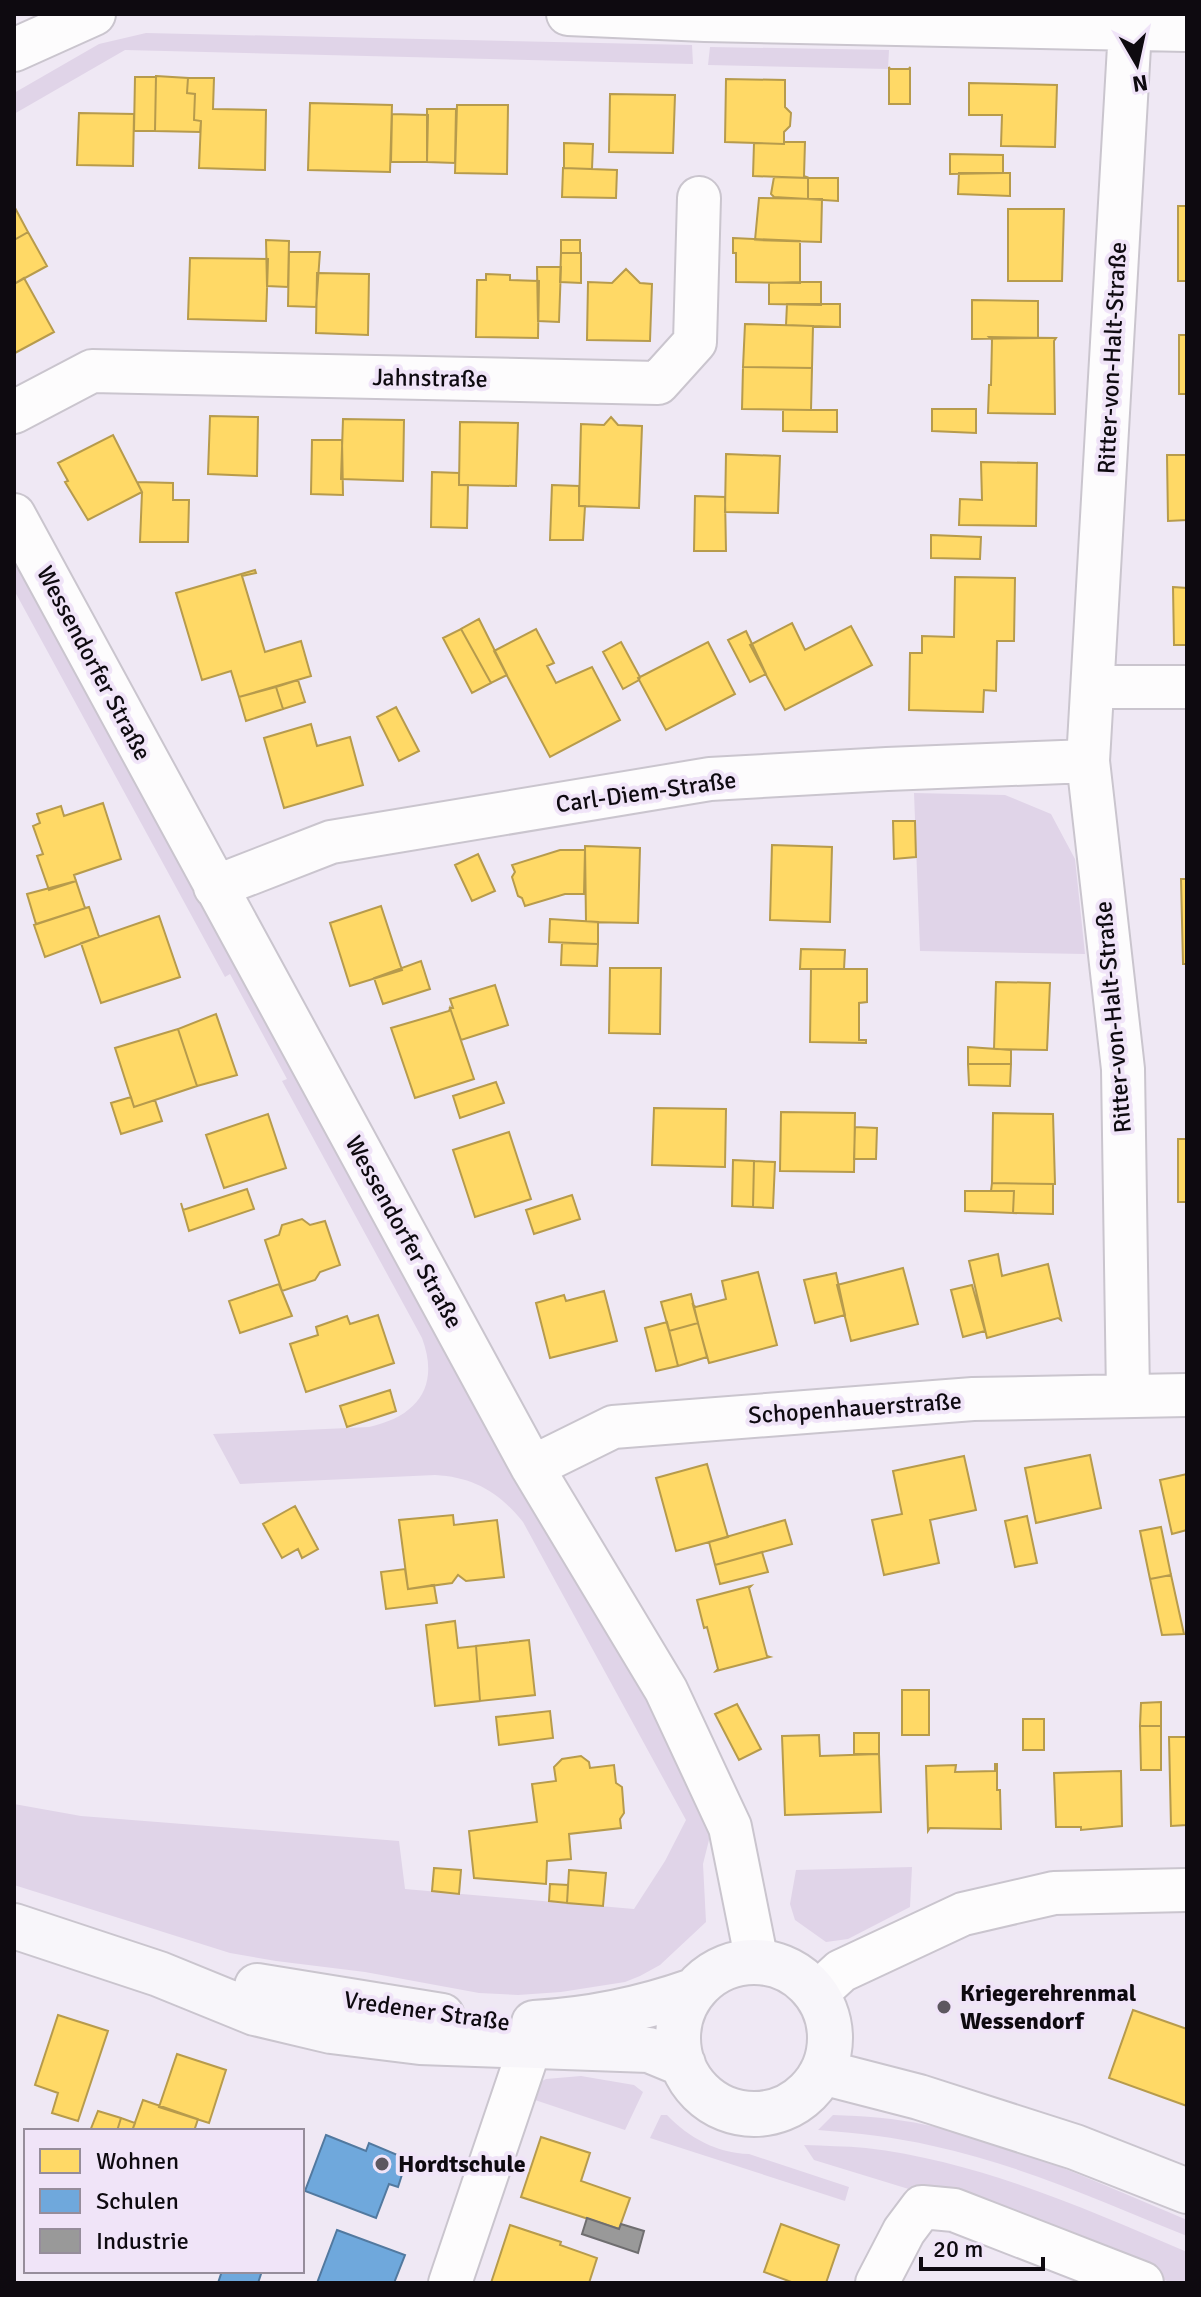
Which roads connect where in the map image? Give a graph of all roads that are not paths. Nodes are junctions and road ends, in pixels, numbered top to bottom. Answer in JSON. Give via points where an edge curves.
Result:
{"nodes":[{"id":1,"x":94,"y":14,"type":"edge"},
{"id":2,"x":568,"y":14,"type":"edge"},
{"id":3,"x":1130,"y":29,"type":"junction"},
{"id":4,"x":1187,"y":30,"type":"edge"},
{"id":5,"x":14,"y":50,"type":"edge"},
{"id":6,"x":699,"y":198,"type":"dead end"},
{"id":7,"x":14,"y":412,"type":"edge"},
{"id":8,"x":14,"y":515,"type":"edge"},
{"id":9,"x":1093,"y":687,"type":"junction"},
{"id":10,"x":1187,"y":687,"type":"edge"},
{"id":11,"x":1088,"y":761,"type":"junction"},
{"id":12,"x":215,"y":887,"type":"junction"},
{"id":13,"x":1128,"y":1395,"type":"junction"},
{"id":14,"x":1187,"y":1395,"type":"edge"},
{"id":15,"x":532,"y":1467,"type":"junction"},
{"id":16,"x":1187,"y":1890,"type":"edge"},
{"id":17,"x":14,"y":1926,"type":"edge"},
{"id":18,"x":757,"y":1962,"type":"junction"},
{"id":19,"x":693,"y":1991,"type":"junction"},
{"id":20,"x":816,"y":1994,"type":"junction"},
{"id":21,"x":535,"y":2033,"type":"junction"},
{"id":22,"x":683,"y":2064,"type":"junction"},
{"id":23,"x":822,"y":2072,"type":"junction"},
{"id":24,"x":1187,"y":2191,"type":"edge"},
{"id":25,"x":450,"y":2283,"type":"edge"},
{"id":26,"x":877,"y":2283,"type":"edge"},
{"id":27,"x":1142,"y":2283,"type":"edge"}],
"edges":[{"from":1,"to":5,"type":"street"},
{"from":2,"to":3,"type":"street"},
{"from":3,"to":4,"type":"street"},
{"from":3,"to":9,"type":"street","name":"Ritter-von-Halt-Straße"},
{"from":6,"to":7,"type":"street","name":"Jahnstraße","via":[[695,342],[658,383],[92,371]]},
{"from":8,"to":12,"type":"street","name":"Wessendorfer Straße"},
{"from":9,"to":10,"type":"street"},
{"from":9,"to":11,"type":"street","name":"Ritter-von-Halt-Straße"},
{"from":11,"to":12,"type":"street","name":"Carl-Diem-Straße","via":[[710,779],[331,842]]},
{"from":11,"to":13,"type":"street","name":"Ritter-von-Halt-Straße","via":[[1123,1069]]},
{"from":12,"to":15,"type":"street","name":"Wessendorfer Straße"},
{"from":13,"to":14,"type":"street","name":"Schopenhauerstraße"},
{"from":13,"to":15,"type":"street","name":"Schopenhauerstraße","via":[[973,1399],[613,1427]]},
{"from":15,"to":18,"type":"street","name":"Wessendorfer Straße","via":[[666,1690],[730,1827]]},
{"from":16,"to":20,"type":"street","via":[[1054,1893],[963,1914],[841,1971]]},
{"from":17,"to":21,"type":"street","name":"Vredener Straße","via":[[159,1974],[255,2013],[331,2031],[420,2042]]},
{"from":18,"to":19,"type":"street","via":[[728,1967]]},
{"from":18,"to":20,"type":"street","via":[[782,1967]]},
{"from":19,"to":21,"type":"street","name":"Vredener Straße"},
{"from":19,"to":22,"type":"street","via":[[682,2011]]},
{"from":20,"to":23,"type":"street","via":[[830,2031]]},
{"from":21,"to":22,"type":"street","name":"Vredener Straße","via":[[649,2050]]},
{"from":21,"to":25,"type":"street"},
{"from":22,"to":23,"type":"street","via":[[698,2090],[714,2103],[734,2112],[763,2114],[806,2093]]},
{"from":23,"to":24,"type":"street","via":[[1061,2142]]},
{"from":26,"to":27,"type":"street","via":[[922,2207],[954,2210]]}]}
